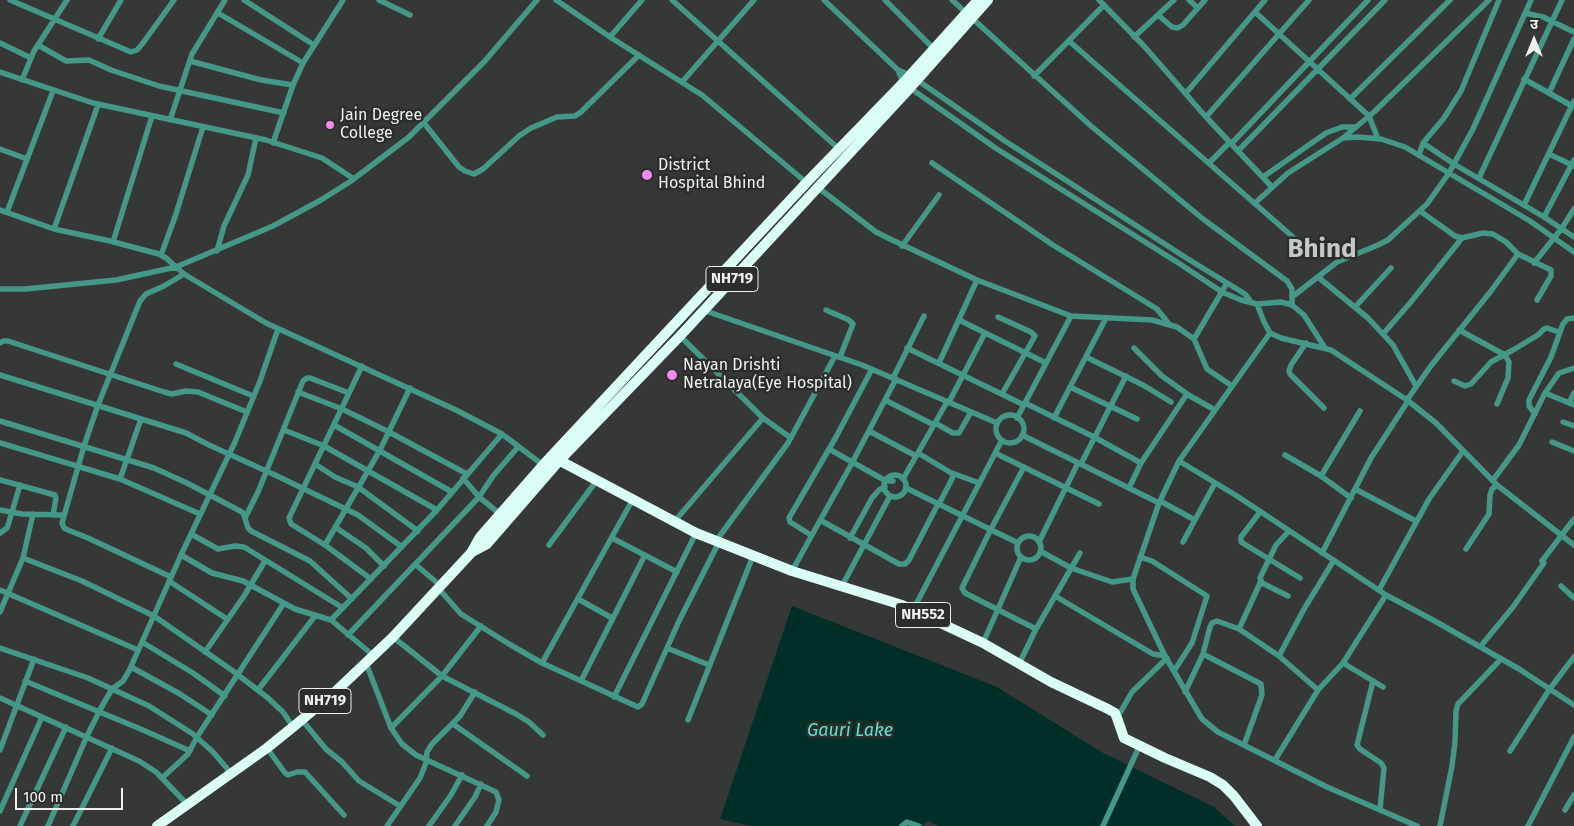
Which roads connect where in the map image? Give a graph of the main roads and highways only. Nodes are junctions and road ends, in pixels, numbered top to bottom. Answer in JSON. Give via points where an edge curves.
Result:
{"nodes":[{"id":1,"x":978,"y":0,"type":"edge"},
{"id":2,"x":988,"y":0,"type":"edge"},
{"id":3,"x":969,"y":15,"type":"junction"},
{"id":4,"x":910,"y":81,"type":"junction"},
{"id":5,"x":811,"y":183,"type":"junction"},
{"id":6,"x":555,"y":458,"type":"junction"},
{"id":7,"x":472,"y":553,"type":"junction"},
{"id":8,"x":157,"y":826,"type":"edge"},
{"id":9,"x":1256,"y":826,"type":"edge"}],
"edges":[{"from":1,"to":3,"type":"highway","number":"NH719"},
{"from":2,"to":3,"type":"highway","number":"NH719"},
{"from":3,"to":4,"type":"highway","number":"NH719"},
{"from":3,"to":4,"type":"highway","number":"NH719","via":[[933,48]]},
{"from":4,"to":5,"type":"highway","number":"NH719"},
{"from":4,"to":5,"type":"highway","number":"NH719","via":[[839,149]]},
{"from":5,"to":6,"type":"highway","number":"NH719","via":[[691,306]]},
{"from":5,"to":6,"type":"highway","number":"NH719","via":[[680,336]]},
{"from":6,"to":7,"type":"highway","number":"NH719","via":[[487,544]]},
{"from":6,"to":7,"type":"highway","number":"NH719","via":[[542,465],[480,537]]},
{"from":6,"to":9,"type":"highway","number":"NH552","via":[[696,532],[792,571],[913,610],[1108,708],[1118,718],[1124,738],[1223,785]]},
{"from":7,"to":8,"type":"highway","number":"NH719","via":[[374,656],[294,727]]}]}
